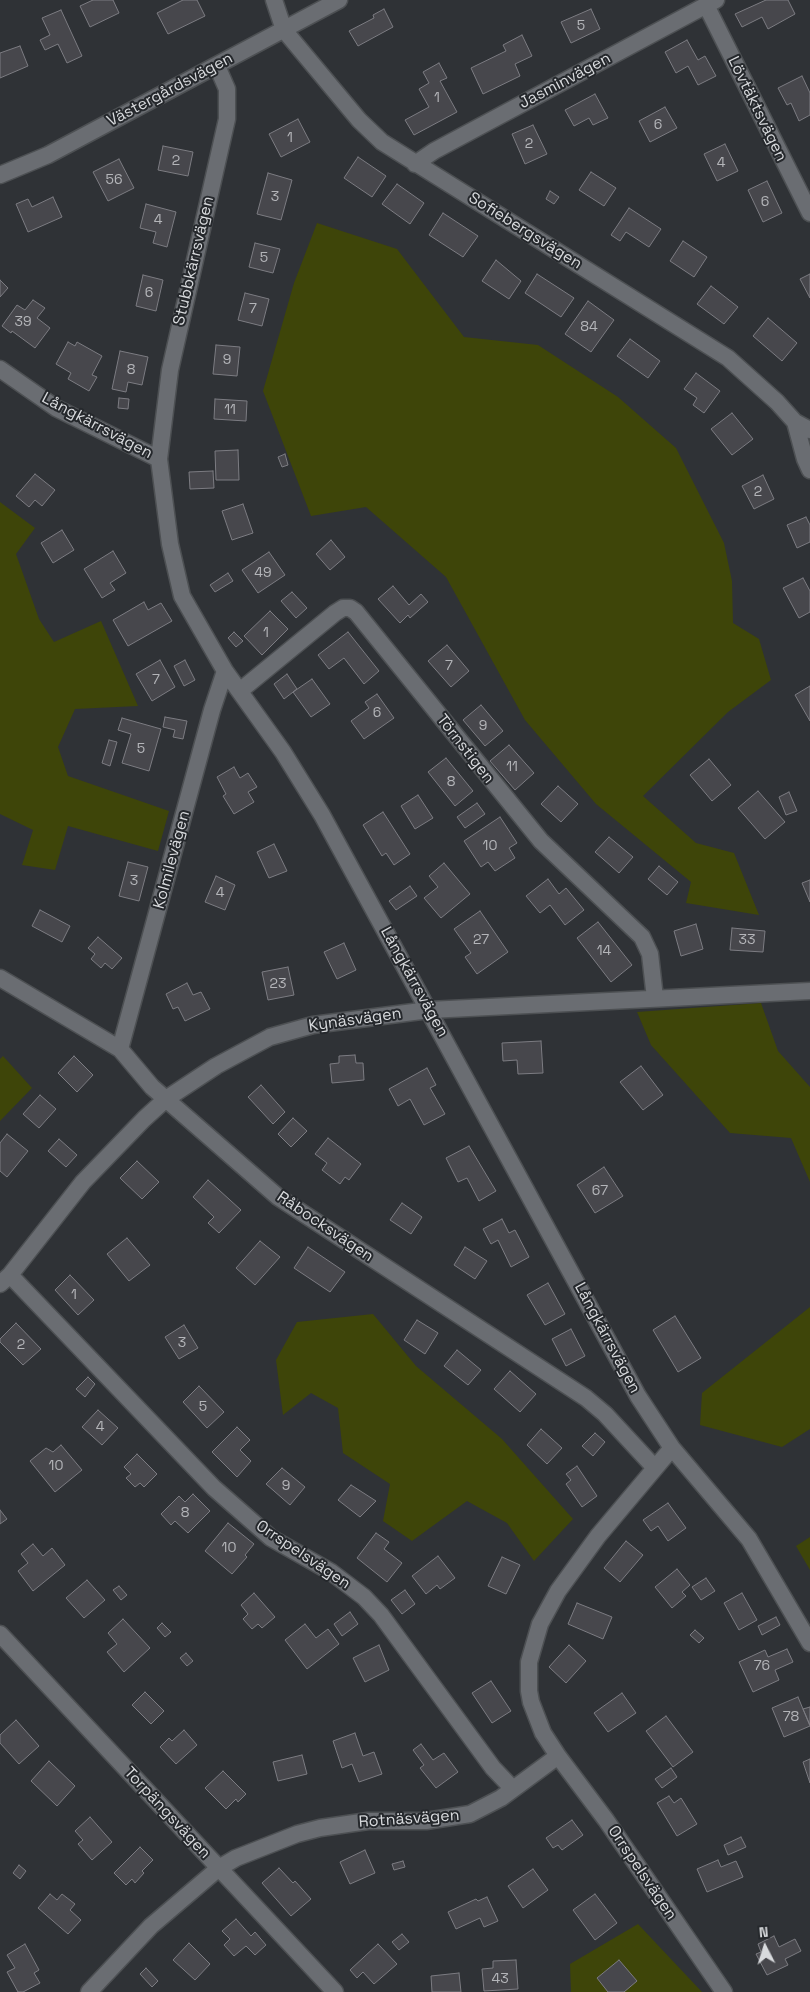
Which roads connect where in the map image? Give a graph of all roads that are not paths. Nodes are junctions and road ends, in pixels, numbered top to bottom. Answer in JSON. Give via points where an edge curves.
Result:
{"nodes":[{"id":1,"x":274,"y":0,"type":"edge"},
{"id":2,"x":339,"y":0,"type":"edge"},
{"id":3,"x":711,"y":3,"type":"edge"},
{"id":4,"x":284,"y":30,"type":"junction"},
{"id":5,"x":216,"y":66,"type":"junction"},
{"id":6,"x":415,"y":164,"type":"junction"},
{"id":7,"x":0,"y":175,"type":"edge"},
{"id":8,"x":810,"y":213,"type":"edge"},
{"id":9,"x":0,"y":369,"type":"edge"},
{"id":10,"x":795,"y":422,"type":"junction"},
{"id":11,"x":810,"y":430,"type":"edge"},
{"id":12,"x":159,"y":459,"type":"junction"},
{"id":13,"x":810,"y":470,"type":"edge"},
{"id":14,"x":225,"y":671,"type":"junction"},
{"id":15,"x":241,"y":690,"type":"junction"},
{"id":16,"x":0,"y":978,"type":"edge"},
{"id":17,"x":810,"y":992,"type":"edge"},
{"id":18,"x":655,"y":998,"type":"junction"},
{"id":19,"x":429,"y":1010,"type":"junction"},
{"id":20,"x":120,"y":1050,"type":"junction"},
{"id":21,"x":166,"y":1099,"type":"junction"},
{"id":22,"x":5,"y":1279,"type":"edge"},
{"id":23,"x":672,"y":1448,"type":"junction"},
{"id":24,"x":655,"y":1468,"type":"junction"},
{"id":25,"x":0,"y":1634,"type":"edge"},
{"id":26,"x":810,"y":1643,"type":"edge"},
{"id":27,"x":558,"y":1756,"type":"junction"},
{"id":28,"x":513,"y":1789,"type":"junction"},
{"id":29,"x":219,"y":1868,"type":"junction"},
{"id":30,"x":89,"y":1992,"type":"edge"},
{"id":31,"x":335,"y":1992,"type":"edge"},
{"id":32,"x":724,"y":1992,"type":"edge"}],
"edges":[{"from":1,"to":4,"type":"street","name":"Sofiebergsvägen"},
{"from":2,"to":4,"type":"street","name":"Västergårdsvägen"},
{"from":3,"to":6,"type":"street","name":"Jasminvägen"},
{"from":3,"to":8,"type":"street","name":"Lövtäktsvägen"},
{"from":4,"to":5,"type":"street","name":"Västergårdsvägen"},
{"from":4,"to":6,"type":"street","name":"Sofiebergsvägen","via":[[359,120],[382,142]]},
{"from":5,"to":7,"type":"street","name":"Västergårdsvägen","via":[[48,155]]},
{"from":5,"to":12,"type":"street","name":"Stubbkärrsvägen","via":[[228,89],[227,120],[170,370]]},
{"from":6,"to":10,"type":"street","name":"Sofiebergsvägen","via":[[728,358]]},
{"from":9,"to":12,"type":"street","name":"Långkärrsvägen","via":[[56,408]]},
{"from":10,"to":11,"type":"street","name":"Sofiebergsvägen"},
{"from":10,"to":13,"type":"street"},
{"from":12,"to":14,"type":"street","name":"Långkärrsvägen","via":[[170,544],[182,596]]},
{"from":14,"to":15,"type":"street","name":"Långkärrsvägen"},
{"from":14,"to":20,"type":"street","name":"Kolmilevägen"},
{"from":15,"to":18,"type":"street","name":"Törnstigen","via":[[335,613],[343,608],[356,612],[541,841],[642,937],[650,954]]},
{"from":15,"to":19,"type":"street","name":"Långkärrsvägen","via":[[322,815]]},
{"from":16,"to":20,"type":"street","name":"Råbocksvägen"},
{"from":17,"to":18,"type":"street","name":"Kynäsvägen"},
{"from":18,"to":19,"type":"street","name":"Kynäsvägen"},
{"from":19,"to":21,"type":"street","name":"Kynäsvägen","via":[[291,1030],[232,1056]]},
{"from":19,"to":23,"type":"street","name":"Långkärrsvägen","via":[[638,1396]]},
{"from":20,"to":21,"type":"street","name":"Råbocksvägen"},
{"from":21,"to":22,"type":"street","name":"Kynäsvägen","via":[[124,1137],[83,1182]]},
{"from":21,"to":24,"type":"street","name":"Råbocksvägen","via":[[278,1197],[586,1398]]},
{"from":22,"to":28,"type":"street","name":"Orrspelsvägen","via":[[214,1488],[271,1538],[330,1572],[364,1597],[493,1768]]},
{"from":23,"to":24,"type":"street"},
{"from":23,"to":26,"type":"street","name":"Långkärrsvägen","via":[[750,1539]]},
{"from":24,"to":27,"type":"street","via":[[580,1560],[540,1624],[529,1662],[529,1691],[532,1707]]},
{"from":25,"to":29,"type":"street","name":"Torpängsvägen"},
{"from":27,"to":28,"type":"street","name":"Rotnäsvägen"},
{"from":27,"to":32,"type":"street","name":"Orrspelsvägen"},
{"from":28,"to":29,"type":"street","name":"Rotnäsvägen","via":[[476,1812],[450,1818],[368,1821],[297,1834],[252,1850]]},
{"from":29,"to":30,"type":"street","name":"Rotnäsvägen","via":[[151,1926]]},
{"from":29,"to":31,"type":"street","name":"Torpängsvägen"}]}
